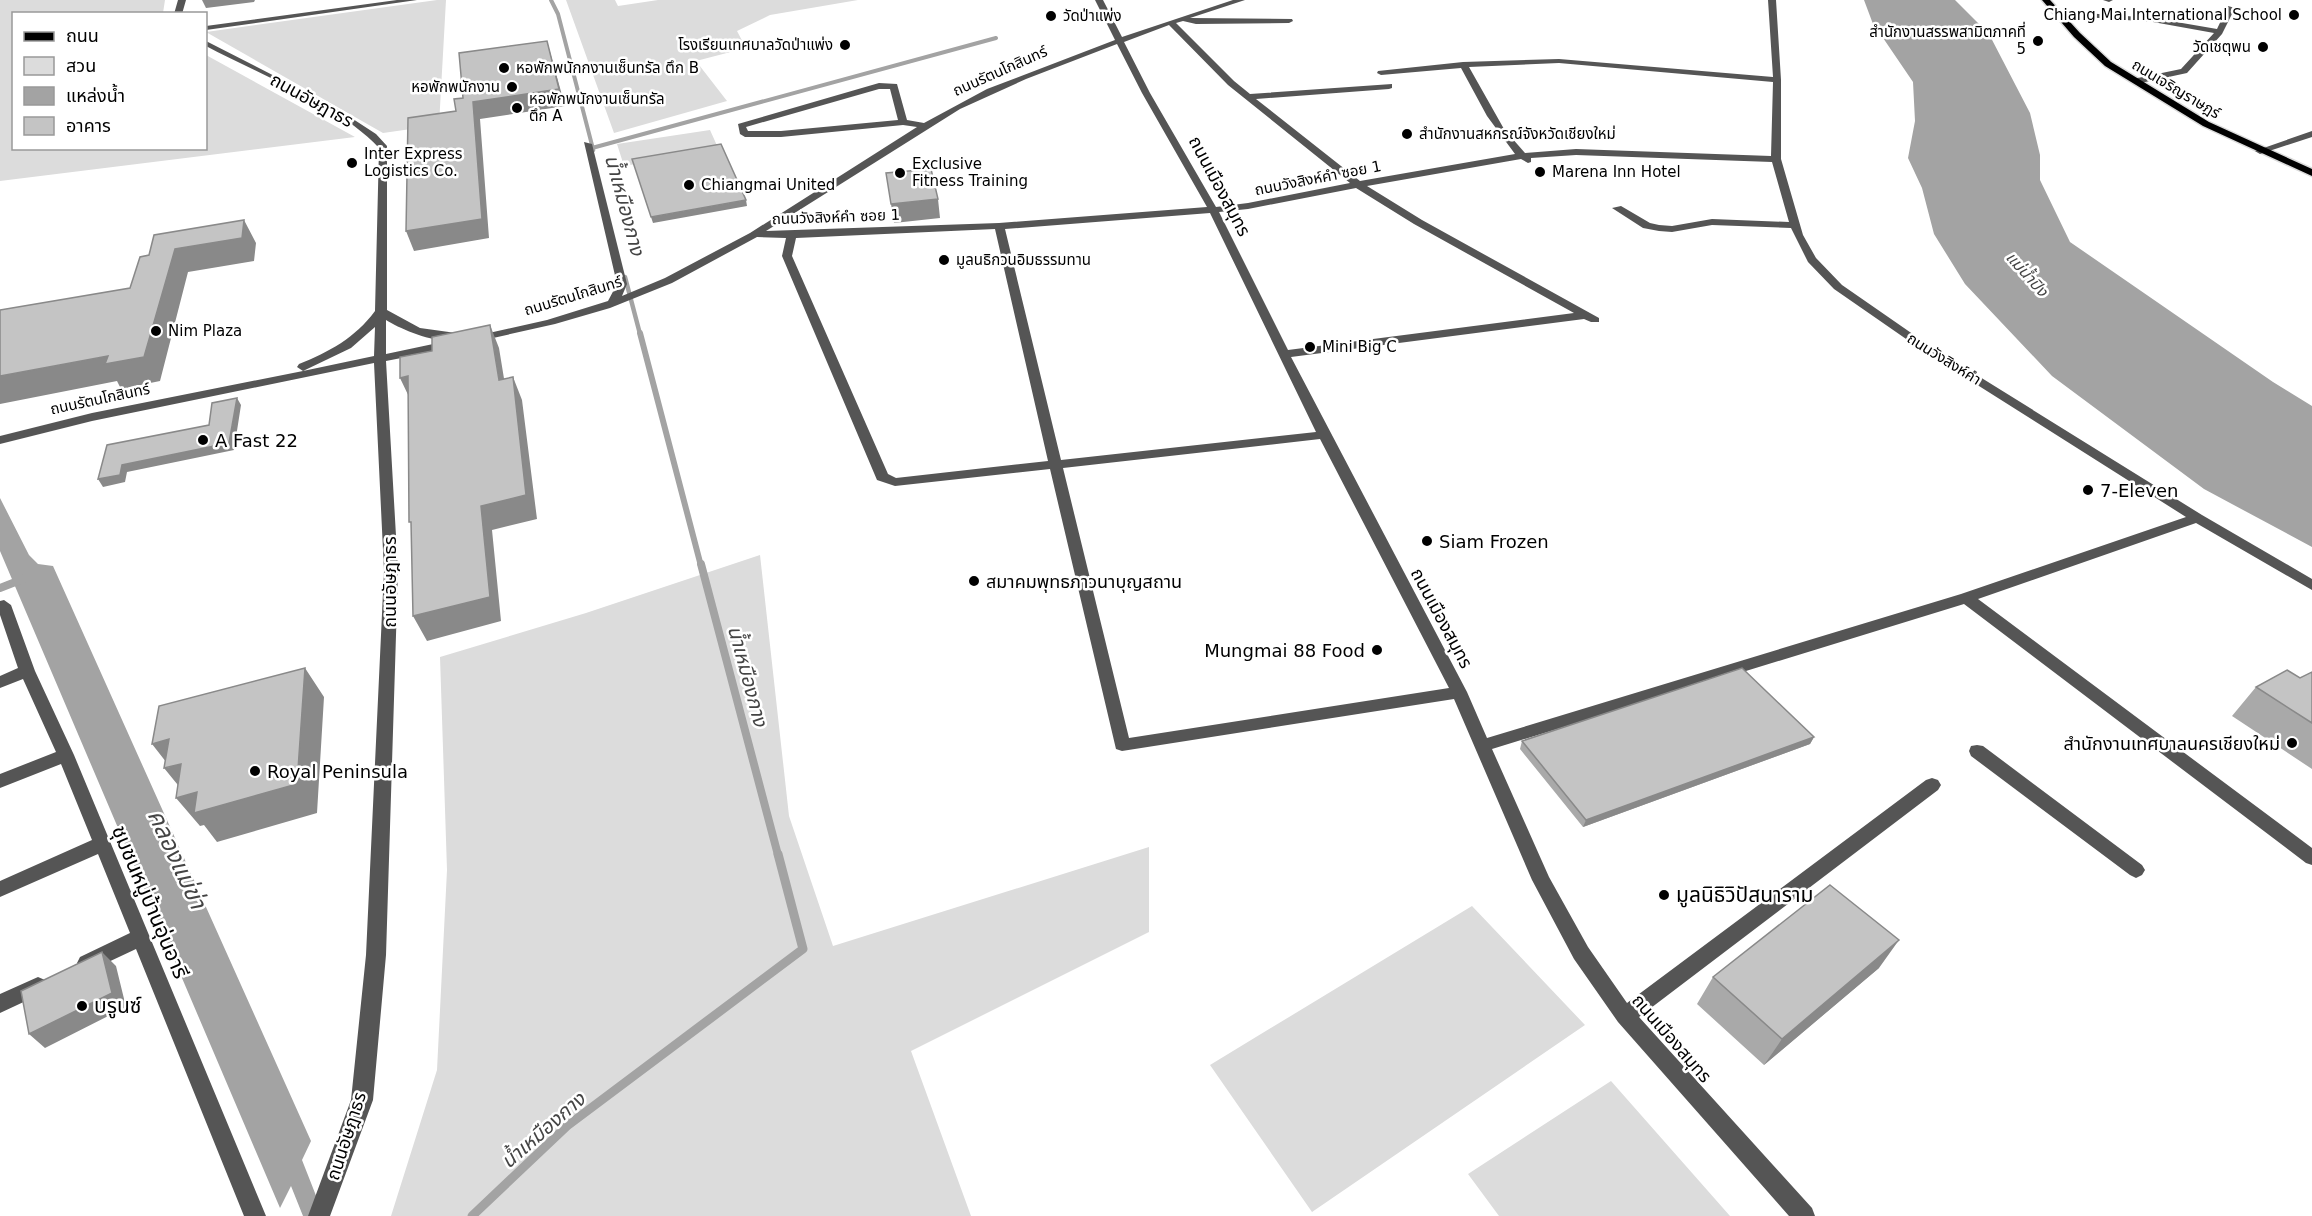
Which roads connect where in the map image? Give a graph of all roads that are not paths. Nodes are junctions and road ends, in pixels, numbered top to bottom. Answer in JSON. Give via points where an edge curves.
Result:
{"nodes":[{"id":1,"x":413,"y":0,"type":"edge"},
{"id":2,"x":1099,"y":0,"type":"edge"},
{"id":3,"x":1241,"y":0,"type":"edge"},
{"id":4,"x":1772,"y":0,"type":"edge"},
{"id":5,"x":2046,"y":0,"type":"edge"},
{"id":6,"x":1212,"y":8,"type":"junction"},
{"id":7,"x":2231,"y":8,"type":"dead end"},
{"id":8,"x":2058,"y":13,"type":"junction"},
{"id":9,"x":1182,"y":18,"type":"junction"},
{"id":10,"x":1289,"y":21,"type":"dead end"},
{"id":11,"x":1170,"y":22,"type":"junction"},
{"id":12,"x":1133,"y":27,"type":"dead end"},
{"id":13,"x":207,"y":28,"type":"edge"},
{"id":14,"x":2219,"y":32,"type":"junction"},
{"id":15,"x":1120,"y":40,"type":"junction"},
{"id":16,"x":207,"y":44,"type":"edge"},
{"id":17,"x":1463,"y":64,"type":"junction"},
{"id":18,"x":1381,"y":73,"type":"dead end"},
{"id":19,"x":1777,"y":80,"type":"junction"},
{"id":20,"x":2136,"y":81,"type":"junction"},
{"id":21,"x":1389,"y":86,"type":"dead end"},
{"id":22,"x":1248,"y":97,"type":"junction"},
{"id":23,"x":903,"y":122,"type":"junction"},
{"id":24,"x":927,"y":126,"type":"junction"},
{"id":25,"x":2312,"y":134,"type":"edge"},
{"id":26,"x":587,"y":144,"type":"dead end"},
{"id":27,"x":2260,"y":151,"type":"junction"},
{"id":28,"x":1521,"y":156,"type":"junction"},
{"id":29,"x":1776,"y":159,"type":"junction"},
{"id":30,"x":1537,"y":164,"type":"dead end"},
{"id":31,"x":2312,"y":173,"type":"edge"},
{"id":32,"x":1360,"y":186,"type":"junction"},
{"id":33,"x":1617,"y":208,"type":"dead end"},
{"id":34,"x":1213,"y":210,"type":"junction"},
{"id":35,"x":1796,"y":225,"type":"junction"},
{"id":36,"x":999,"y":226,"type":"junction"},
{"id":37,"x":755,"y":234,"type":"junction"},
{"id":38,"x":792,"y":235,"type":"junction"},
{"id":39,"x":618,"y":301,"type":"junction"},
{"id":40,"x":381,"y":311,"type":"junction"},
{"id":41,"x":513,"y":331,"type":"junction"},
{"id":42,"x":1284,"y":354,"type":"junction"},
{"id":43,"x":380,"y":359,"type":"junction"},
{"id":44,"x":264,"y":382,"type":"junction"},
{"id":45,"x":1324,"y":435,"type":"junction"},
{"id":46,"x":0,"y":440,"type":"edge"},
{"id":47,"x":1056,"y":464,"type":"junction"},
{"id":48,"x":2197,"y":518,"type":"junction"},
{"id":49,"x":2312,"y":585,"type":"edge"},
{"id":50,"x":1966,"y":598,"type":"junction"},
{"id":51,"x":4,"y":604,"type":"dead end"},
{"id":52,"x":27,"y":671,"type":"junction"},
{"id":53,"x":0,"y":682,"type":"edge"},
{"id":54,"x":1459,"y":692,"type":"junction"},
{"id":55,"x":1483,"y":746,"type":"junction"},
{"id":56,"x":1977,"y":750,"type":"dead end"},
{"id":57,"x":66,"y":754,"type":"junction"},
{"id":58,"x":0,"y":781,"type":"edge"},
{"id":59,"x":1932,"y":784,"type":"dead end"},
{"id":60,"x":102,"y":844,"type":"junction"},
{"id":61,"x":2312,"y":858,"type":"edge"},
{"id":62,"x":2136,"y":870,"type":"dead end"},
{"id":63,"x":0,"y":889,"type":"edge"},
{"id":64,"x":141,"y":937,"type":"junction"},
{"id":65,"x":70,"y":970,"type":"edge"},
{"id":66,"x":50,"y":980,"type":"edge"},
{"id":67,"x":0,"y":1004,"type":"edge"},
{"id":68,"x":1625,"y":1016,"type":"junction"},
{"id":69,"x":255,"y":1216,"type":"edge"},
{"id":70,"x":319,"y":1216,"type":"edge"},
{"id":71,"x":1804,"y":1216,"type":"edge"}],
"edges":[{"from":1,"to":13,"type":"street"},
{"from":2,"to":15,"type":"street","name":"ถนนเมืองสมุทร","via":[[1115,23]]},
{"from":3,"to":6,"type":"street","name":"ถนนรัตนโกสินทร์"},
{"from":4,"to":19,"type":"street","name":"ถนนวังสิงห์คำ"},
{"from":5,"to":8,"type":"main road","name":"ถนนเจริญราษฎร์"},
{"from":6,"to":9,"type":"street","name":"ถนนรัตนโกสินทร์"},
{"from":6,"to":12,"type":"street"},
{"from":7,"to":14,"type":"street"},
{"from":8,"to":14,"type":"street","via":[[2153,20]]},
{"from":8,"to":20,"type":"main road","name":"ถนนเจริญราษฎร์","via":[[2108,64]]},
{"from":9,"to":10,"type":"street","via":[[1196,22]]},
{"from":9,"to":11,"type":"street","name":"ถนนรัตนโกสินทร์"},
{"from":11,"to":15,"type":"street","name":"ถนนรัตนโกสินทร์"},
{"from":11,"to":22,"type":"street"},
{"from":14,"to":20,"type":"street","via":[[2184,71]]},
{"from":15,"to":24,"type":"street","name":"ถนนรัตนโกสินทร์","via":[[995,88]]},
{"from":15,"to":34,"type":"street","name":"ถนนเมืองสมุทร"},
{"from":16,"to":40,"type":"street","name":"ถนนอัษฎาธร","via":[[341,114],[380,142],[384,156]]},
{"from":17,"to":18,"type":"street"},
{"from":17,"to":19,"type":"street","via":[[1585,62]]},
{"from":17,"to":28,"type":"street","via":[[1493,118]]},
{"from":19,"to":29,"type":"street","name":"ถนนวังสิงห์คำ"},
{"from":20,"to":27,"type":"main road","name":"ถนนเจริญราษฎร์","via":[[2206,124]]},
{"from":21,"to":22,"type":"street"},
{"from":22,"to":32,"type":"street"},
{"from":23,"to":23,"type":"street","via":[[781,134],[745,134],[741,126],[879,86],[894,86]]},
{"from":23,"to":24,"type":"street"},
{"from":24,"to":37,"type":"street","name":"ถนนรัตนโกสินทร์"},
{"from":25,"to":27,"type":"street"},
{"from":26,"to":39,"type":"street","via":[[622,284]]},
{"from":27,"to":31,"type":"main road","name":"ถนนเจริญราษฎร์"},
{"from":28,"to":29,"type":"street","name":"ถนนวังสิงห์คำ ซอย 1","via":[[1576,152]]},
{"from":28,"to":30,"type":"street"},
{"from":28,"to":32,"type":"street","name":"ถนนวังสิงห์คำ ซอย 1"},
{"from":29,"to":35,"type":"street","name":"ถนนวังสิงห์คำ"},
{"from":32,"to":34,"type":"street","name":"ถนนวังสิงห์คำ ซอย 1"},
{"from":32,"to":42,"type":"street","via":[[1590,318]]},
{"from":33,"to":35,"type":"street","via":[[1647,226],[1659,228],[1712,222]]},
{"from":34,"to":36,"type":"street","name":"ถนนวังสิงห์คำ ซอย 1"},
{"from":34,"to":42,"type":"street","name":"ถนนเมืองสมุทร"},
{"from":35,"to":48,"type":"street","name":"ถนนวังสิงห์คำ","via":[[1812,260],[1838,287],[1926,348]]},
{"from":36,"to":38,"type":"street","name":"ถนนวังสิงห์คำ ซอย 1"},
{"from":36,"to":47,"type":"street"},
{"from":37,"to":38,"type":"street","name":"ถนนวังสิงห์คำ ซอย 1"},
{"from":37,"to":39,"type":"street","name":"ถนนรัตนโกสินทร์"},
{"from":38,"to":47,"type":"street","via":[[787,255],[882,477],[895,482]]},
{"from":39,"to":41,"type":"street","name":"ถนนรัตนโกสินทร์"},
{"from":40,"to":41,"type":"street","via":[[407,328],[434,335]]},
{"from":40,"to":43,"type":"street","name":"ถนนอัษฎาธร"},
{"from":40,"to":44,"type":"street","via":[[348,346]]},
{"from":41,"to":43,"type":"street","name":"ถนนรัตนโกสินทร์"},
{"from":42,"to":45,"type":"street","name":"ถนนเมืองสมุทร"},
{"from":43,"to":44,"type":"street","name":"ถนนรัตนโกสินทร์"},
{"from":43,"to":70,"type":"street","name":"ถนนอัษฎาธร","via":[[391,562],[376,955],[362,1100]]},
{"from":44,"to":46,"type":"street","name":"ถนนรัตนโกสินทร์"},
{"from":45,"to":47,"type":"street"},
{"from":45,"to":54,"type":"street","name":"ถนนเมืองสมุทร"},
{"from":47,"to":54,"type":"street","via":[[1122,745]]},
{"from":48,"to":49,"type":"street","name":"ถนนวังสิงห์คำ"},
{"from":48,"to":50,"type":"street"},
{"from":50,"to":55,"type":"street"},
{"from":50,"to":61,"type":"street"},
{"from":51,"to":52,"type":"street","name":"ชุมชนหมู่บ้านอุ่นอารี"},
{"from":52,"to":53,"type":"street"},
{"from":52,"to":57,"type":"street","name":"ชุมชนหมู่บ้านอุ่นอารี"},
{"from":54,"to":55,"type":"street","name":"ถนนเมืองสมุทร"},
{"from":55,"to":68,"type":"street","name":"ถนนเมืองสมุทร","via":[[1541,880],[1581,953]]},
{"from":56,"to":62,"type":"street"},
{"from":57,"to":58,"type":"street"},
{"from":57,"to":60,"type":"street","name":"ชุมชนหมู่บ้านอุ่นอารี"},
{"from":59,"to":68,"type":"street"},
{"from":60,"to":63,"type":"street"},
{"from":60,"to":64,"type":"street","name":"ชุมชนหมู่บ้านอุ่นอารี"},
{"from":64,"to":65,"type":"street"},
{"from":64,"to":69,"type":"street","name":"ชุมชนหมู่บ้านอุ่นอารี"},
{"from":66,"to":67,"type":"street"},
{"from":68,"to":71,"type":"street","name":"ถนนเมืองสมุทร"}]}
